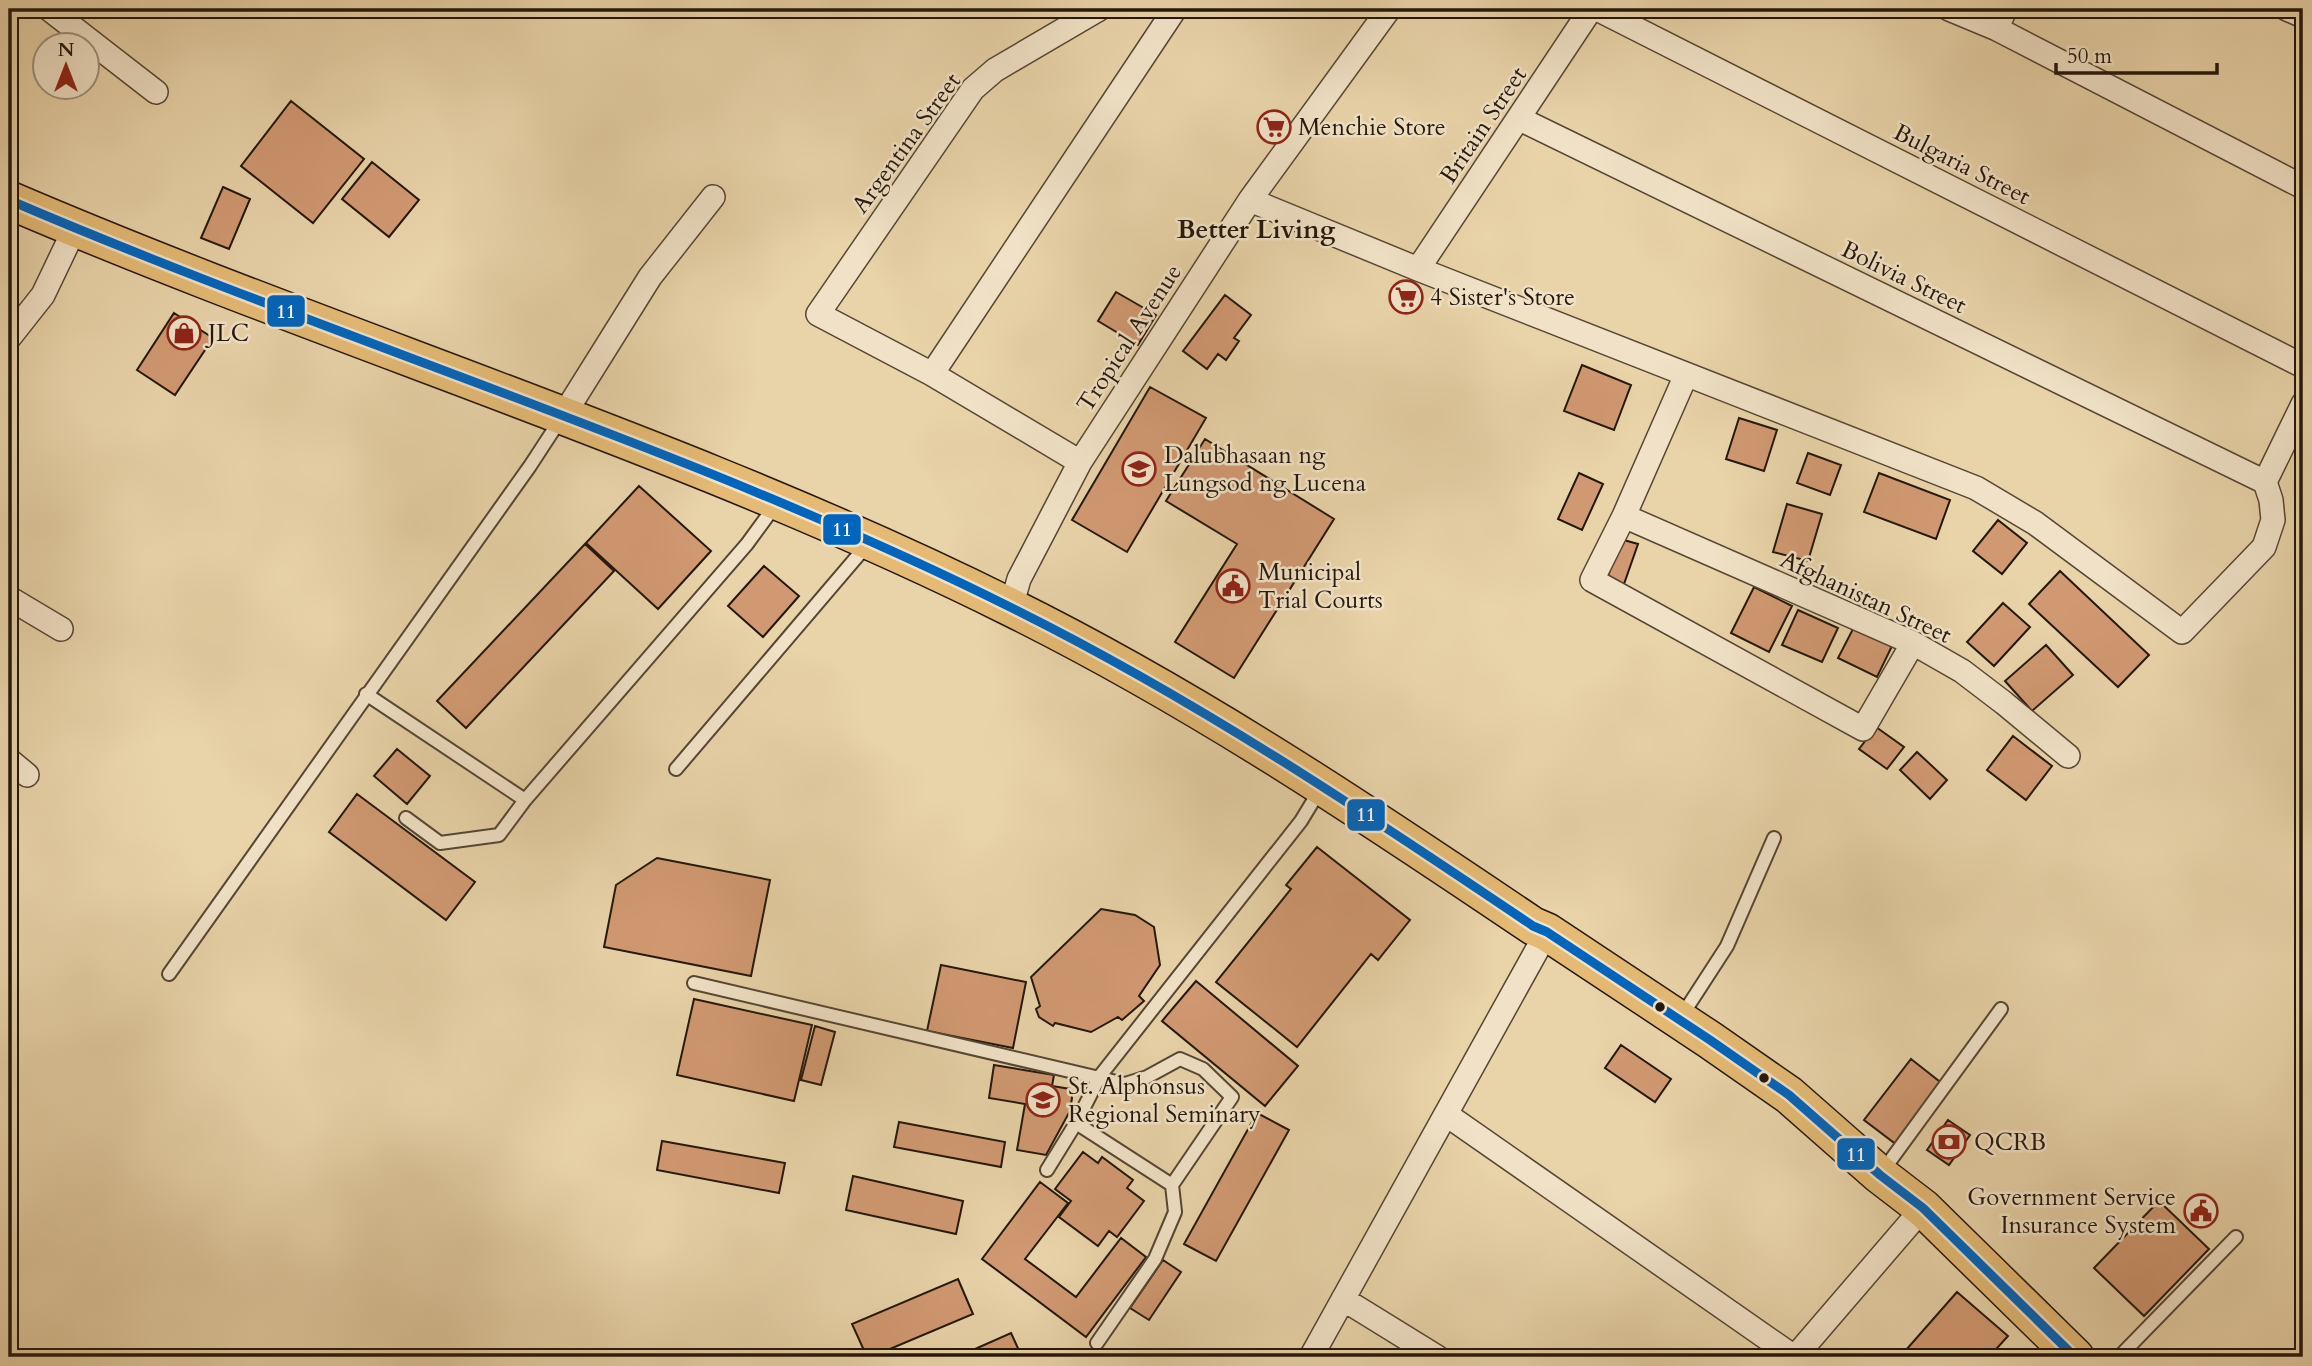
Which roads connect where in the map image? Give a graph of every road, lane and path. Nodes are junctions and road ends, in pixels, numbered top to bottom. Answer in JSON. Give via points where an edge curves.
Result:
{"nodes":[{"id":1,"x":49,"y":9,"type":"edge"},
{"id":2,"x":1099,"y":9,"type":"edge"},
{"id":3,"x":1175,"y":9,"type":"edge"},
{"id":4,"x":1389,"y":9,"type":"edge"},
{"id":5,"x":1591,"y":9,"type":"edge"},
{"id":6,"x":1597,"y":9,"type":"edge"},
{"id":7,"x":1949,"y":9,"type":"edge"},
{"id":8,"x":2287,"y":9,"type":"edge"},
{"id":9,"x":2303,"y":16,"type":"edge"},
{"id":10,"x":2001,"y":19,"type":"edge"},
{"id":11,"x":156,"y":92,"type":"dead end"},
{"id":12,"x":1520,"y":118,"type":"junction"},
{"id":13,"x":2303,"y":187,"type":"edge"},
{"id":14,"x":713,"y":197,"type":"dead end"},
{"id":15,"x":9,"y":200,"type":"edge"},
{"id":16,"x":1250,"y":200,"type":"junction"},
{"id":17,"x":75,"y":228,"type":"junction"},
{"id":18,"x":1418,"y":269,"type":"junction"},
{"id":19,"x":9,"y":338,"type":"edge"},
{"id":20,"x":2303,"y":366,"type":"edge"},
{"id":21,"x":932,"y":374,"type":"junction"},
{"id":22,"x":1686,"y":375,"type":"junction"},
{"id":23,"x":2303,"y":404,"type":"edge"},
{"id":24,"x":563,"y":416,"type":"junction"},
{"id":25,"x":1080,"y":462,"type":"junction"},
{"id":26,"x":2265,"y":482,"type":"junction"},
{"id":27,"x":777,"y":503,"type":"junction"},
{"id":28,"x":1624,"y":516,"type":"junction"},
{"id":29,"x":870,"y":541,"type":"junction"},
{"id":30,"x":9,"y":598,"type":"edge"},
{"id":31,"x":1011,"y":607,"type":"junction"},
{"id":32,"x":61,"y":629,"type":"dead end"},
{"id":33,"x":1913,"y":643,"type":"junction"},
{"id":34,"x":366,"y":694,"type":"junction"},
{"id":35,"x":2068,"y":756,"type":"dead end"},
{"id":36,"x":9,"y":760,"type":"edge"},
{"id":37,"x":676,"y":769,"type":"dead end"},
{"id":38,"x":27,"y":775,"type":"dead end"},
{"id":39,"x":1323,"y":785,"type":"junction"},
{"id":40,"x":525,"y":800,"type":"junction"},
{"id":41,"x":406,"y":818,"type":"dead end"},
{"id":42,"x":1774,"y":838,"type":"dead end"},
{"id":43,"x":1547,"y":932,"type":"junction"},
{"id":44,"x":169,"y":974,"type":"dead end"},
{"id":45,"x":694,"y":983,"type":"dead end"},
{"id":46,"x":2001,"y":1009,"type":"dead end"},
{"id":47,"x":1678,"y":1021,"type":"junction"},
{"id":48,"x":1100,"y":1076,"type":"junction"},
{"id":49,"x":1447,"y":1115,"type":"junction"},
{"id":50,"x":1076,"y":1123,"type":"junction"},
{"id":51,"x":1047,"y":1170,"type":"dead end"},
{"id":52,"x":1880,"y":1175,"type":"junction"},
{"id":53,"x":1172,"y":1185,"type":"junction"},
{"id":54,"x":1923,"y":1208,"type":"junction"},
{"id":55,"x":2236,"y":1237,"type":"dead end"},
{"id":56,"x":1343,"y":1299,"type":"junction"},
{"id":57,"x":1097,"y":1343,"type":"dead end"},
{"id":58,"x":1311,"y":1357,"type":"edge"},
{"id":59,"x":1437,"y":1357,"type":"edge"},
{"id":60,"x":1794,"y":1357,"type":"edge"},
{"id":61,"x":2075,"y":1357,"type":"edge"},
{"id":62,"x":2119,"y":1357,"type":"edge"}],
"edges":[{"from":1,"to":11,"type":"street"},
{"from":2,"to":21,"type":"street","name":"Argentina Street","via":[[995,70],[974,89],[818,314]]},
{"from":3,"to":21,"type":"street"},
{"from":4,"to":16,"type":"street","name":"Tropical Avenue"},
{"from":5,"to":12,"type":"street","name":"Britain Street"},
{"from":6,"to":20,"type":"street","name":"Bulgaria Street"},
{"from":7,"to":10,"type":"street"},
{"from":8,"to":9,"type":"street"},
{"from":10,"to":13,"type":"street"},
{"from":12,"to":18,"type":"street","name":"Britain Street"},
{"from":12,"to":26,"type":"street","name":"Bolivia Street"},
{"from":14,"to":24,"type":"street","via":[[650,277]]},
{"from":15,"to":17,"type":"main road"},
{"from":16,"to":18,"type":"street"},
{"from":16,"to":25,"type":"street","name":"Tropical Avenue"},
{"from":17,"to":19,"type":"street","via":[[43,295]]},
{"from":17,"to":24,"type":"main road"},
{"from":18,"to":22,"type":"street"},
{"from":21,"to":25,"type":"street"},
{"from":22,"to":26,"type":"street","via":[[1976,488],[2035,523],[2182,632],[2264,547],[2273,520]]},
{"from":22,"to":28,"type":"street"},
{"from":23,"to":26,"type":"street"},
{"from":24,"to":27,"type":"main road"},
{"from":24,"to":34,"type":"lane"},
{"from":25,"to":31,"type":"street","name":"Tropical Avenue","via":[[1019,579]]},
{"from":27,"to":29,"type":"main road"},
{"from":27,"to":40,"type":"lane","via":[[747,544]]},
{"from":28,"to":33,"type":"street","name":"Afghanistan Street"},
{"from":28,"to":33,"type":"street","via":[[1592,580],[1863,729]]},
{"from":29,"to":31,"type":"main road"},
{"from":29,"to":37,"type":"lane"},
{"from":30,"to":32,"type":"street"},
{"from":31,"to":39,"type":"main road","via":[[1167,690]]},
{"from":33,"to":35,"type":"street","name":"Afghanistan Street","via":[[1962,671]]},
{"from":34,"to":40,"type":"lane"},
{"from":34,"to":44,"type":"lane"},
{"from":36,"to":38,"type":"street"},
{"from":39,"to":43,"type":"main road"},
{"from":39,"to":48,"type":"lane","via":[[1301,821]]},
{"from":40,"to":41,"type":"lane","via":[[499,835],[440,843]]},
{"from":42,"to":47,"type":"lane","via":[[1727,946]]},
{"from":43,"to":47,"type":"main road"},
{"from":43,"to":49,"type":"street"},
{"from":45,"to":48,"type":"lane"},
{"from":46,"to":52,"type":"lane"},
{"from":47,"to":52,"type":"main road","via":[[1788,1095]]},
{"from":48,"to":50,"type":"lane"},
{"from":48,"to":53,"type":"lane","via":[[1125,1084],[1180,1059],[1203,1069],[1232,1097]]},
{"from":49,"to":56,"type":"street"},
{"from":49,"to":60,"type":"street"},
{"from":50,"to":51,"type":"lane"},
{"from":50,"to":53,"type":"lane"},
{"from":52,"to":54,"type":"main road"},
{"from":53,"to":57,"type":"lane","via":[[1175,1212],[1155,1259]]},
{"from":54,"to":60,"type":"street"},
{"from":54,"to":61,"type":"main road"},
{"from":55,"to":62,"type":"lane"},
{"from":56,"to":58,"type":"street"},
{"from":56,"to":59,"type":"street"}]}
